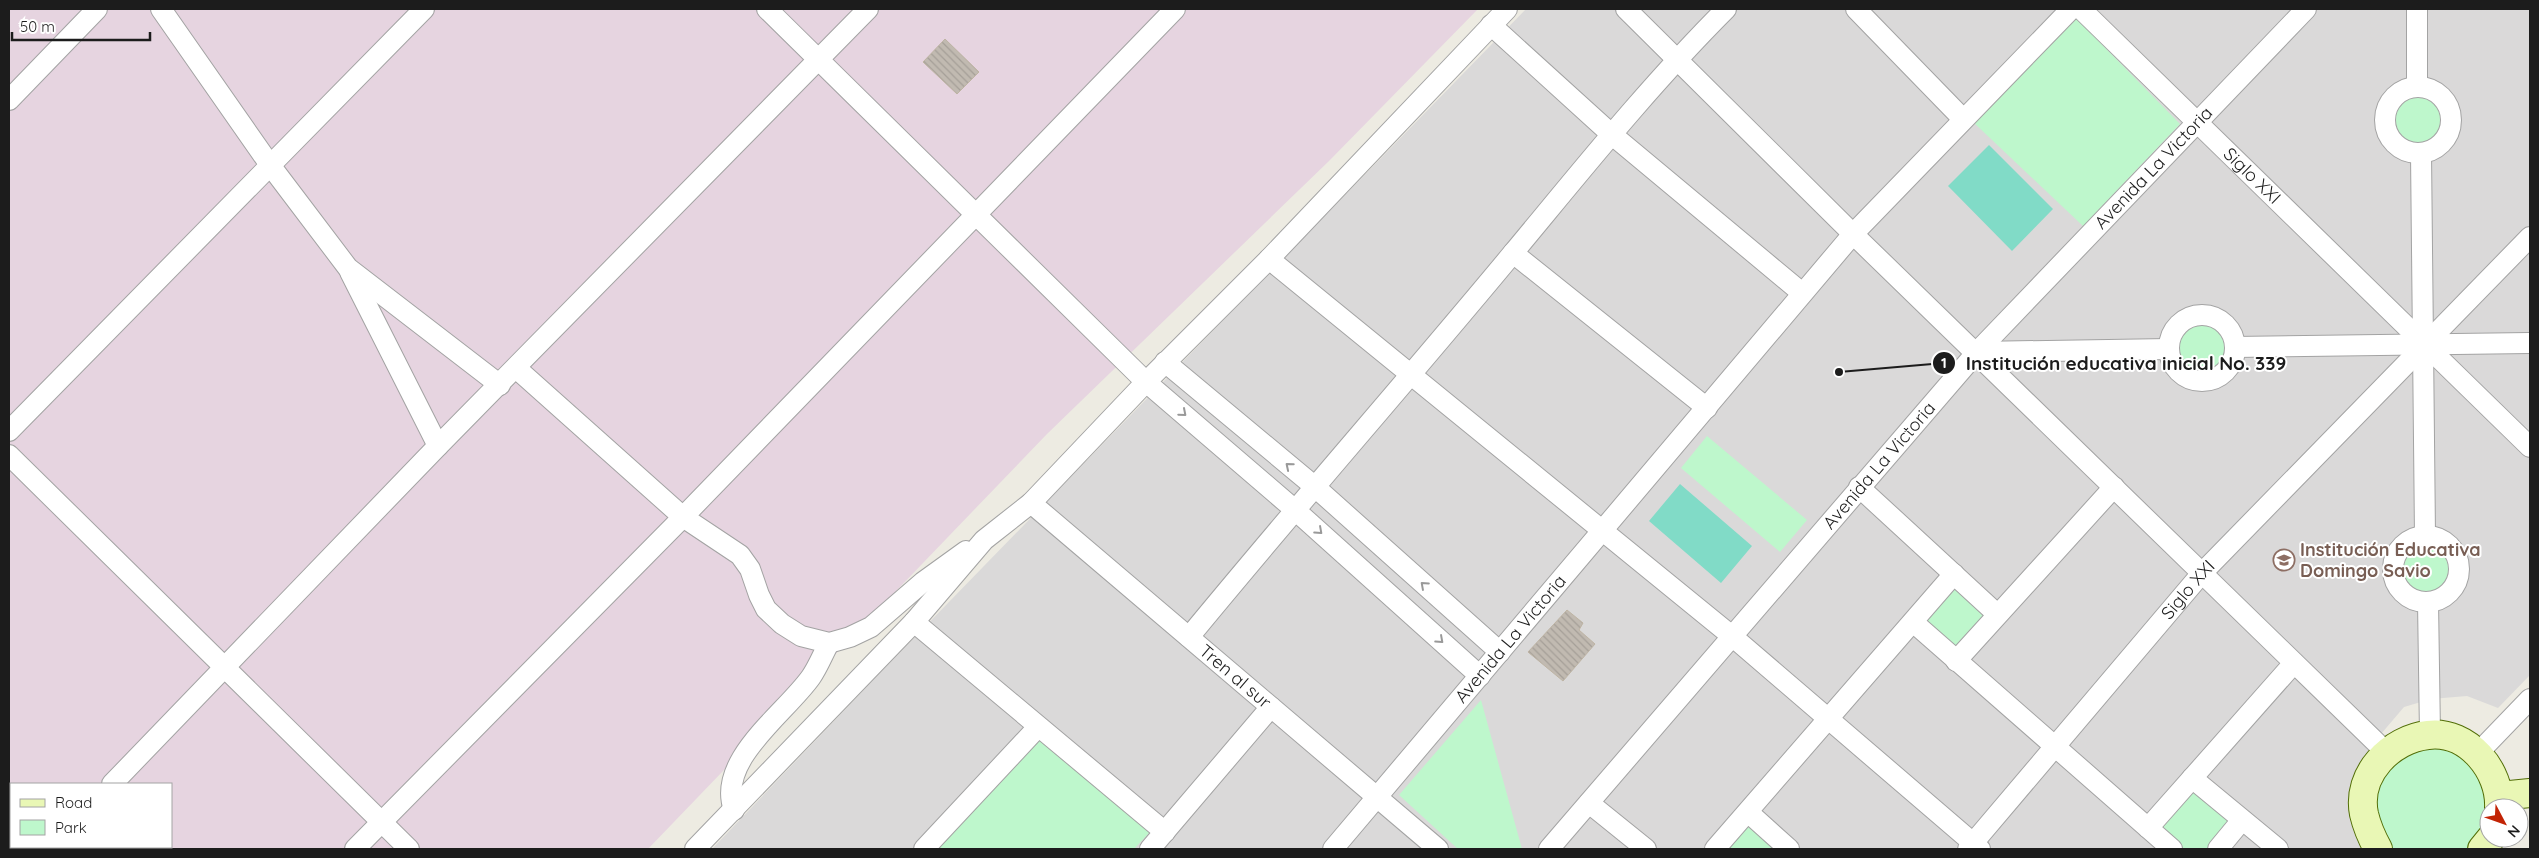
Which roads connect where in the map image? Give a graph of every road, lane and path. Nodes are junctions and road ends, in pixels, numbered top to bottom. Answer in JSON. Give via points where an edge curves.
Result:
{"nodes":[{"id":1,"x":97,"y":9,"type":"edge"},
{"id":2,"x":161,"y":9,"type":"edge"},
{"id":3,"x":424,"y":9,"type":"edge"},
{"id":4,"x":767,"y":9,"type":"edge"},
{"id":5,"x":868,"y":9,"type":"edge"},
{"id":6,"x":1175,"y":9,"type":"edge"},
{"id":7,"x":1508,"y":9,"type":"edge"},
{"id":8,"x":1626,"y":9,"type":"edge"},
{"id":9,"x":1726,"y":9,"type":"edge"},
{"id":10,"x":1856,"y":9,"type":"edge"},
{"id":11,"x":2071,"y":9,"type":"edge"},
{"id":12,"x":2081,"y":9,"type":"edge"},
{"id":13,"x":2306,"y":9,"type":"edge"},
{"id":14,"x":2417,"y":9,"type":"edge"},
{"id":15,"x":1491,"y":25,"type":"junction"},
{"id":16,"x":1676,"y":59,"type":"junction"},
{"id":17,"x":818,"y":60,"type":"junction"},
{"id":18,"x":2417,"y":87,"type":"junction"},
{"id":19,"x":9,"y":100,"type":"edge"},
{"id":20,"x":1963,"y":119,"type":"junction"},
{"id":21,"x":2196,"y":122,"type":"junction"},
{"id":22,"x":1610,"y":133,"type":"junction"},
{"id":23,"x":2421,"y":153,"type":"junction"},
{"id":24,"x":270,"y":165,"type":"junction"},
{"id":25,"x":978,"y":214,"type":"junction"},
{"id":26,"x":1852,"y":234,"type":"junction"},
{"id":27,"x":2530,"y":237,"type":"edge"},
{"id":28,"x":1513,"y":253,"type":"junction"},
{"id":29,"x":1269,"y":259,"type":"junction"},
{"id":30,"x":348,"y":268,"type":"junction"},
{"id":31,"x":1802,"y":294,"type":"junction"},
{"id":32,"x":2530,"y":343,"type":"edge"},
{"id":33,"x":2423,"y":344,"type":"junction"},
{"id":34,"x":2236,"y":347,"type":"junction"},
{"id":35,"x":2169,"y":349,"type":"junction"},
{"id":36,"x":1977,"y":352,"type":"junction"},
{"id":37,"x":1165,"y":362,"type":"junction"},
{"id":38,"x":516,"y":368,"type":"junction"},
{"id":39,"x":1410,"y":374,"type":"junction"},
{"id":40,"x":1146,"y":382,"type":"junction"},
{"id":41,"x":500,"y":385,"type":"junction"},
{"id":42,"x":1707,"y":408,"type":"junction"},
{"id":43,"x":9,"y":432,"type":"edge"},
{"id":44,"x":438,"y":446,"type":"junction"},
{"id":45,"x":2530,"y":447,"type":"edge"},
{"id":46,"x":9,"y":455,"type":"edge"},
{"id":47,"x":1314,"y":486,"type":"junction"},
{"id":48,"x":1859,"y":487,"type":"junction"},
{"id":49,"x":2114,"y":487,"type":"junction"},
{"id":50,"x":1032,"y":503,"type":"junction"},
{"id":51,"x":1294,"y":509,"type":"junction"},
{"id":52,"x":683,"y":517,"type":"junction"},
{"id":53,"x":1601,"y":531,"type":"junction"},
{"id":54,"x":2425,"y":536,"type":"junction"},
{"id":55,"x":984,"y":540,"type":"junction"},
{"id":56,"x":2202,"y":573,"type":"junction"},
{"id":57,"x":1954,"y":574,"type":"junction"},
{"id":58,"x":2428,"y":602,"type":"junction"},
{"id":59,"x":1997,"y":614,"type":"junction"},
{"id":60,"x":914,"y":622,"type":"junction"},
{"id":61,"x":1913,"y":622,"type":"junction"},
{"id":62,"x":1189,"y":637,"type":"junction"},
{"id":63,"x":1733,"y":637,"type":"junction"},
{"id":64,"x":829,"y":643,"type":"junction"},
{"id":65,"x":1500,"y":652,"type":"junction"},
{"id":66,"x":1956,"y":661,"type":"junction"},
{"id":67,"x":2294,"y":663,"type":"junction"},
{"id":68,"x":226,"y":666,"type":"junction"},
{"id":69,"x":1480,"y":676,"type":"junction"},
{"id":70,"x":2530,"y":699,"type":"edge"},
{"id":71,"x":1271,"y":707,"type":"junction"},
{"id":72,"x":1829,"y":720,"type":"junction"},
{"id":73,"x":1038,"y":727,"type":"junction"},
{"id":74,"x":2430,"y":734,"type":"junction"},
{"id":75,"x":2054,"y":746,"type":"junction"},
{"id":76,"x":2386,"y":752,"type":"junction"},
{"id":77,"x":2478,"y":753,"type":"junction"},
{"id":78,"x":2192,"y":778,"type":"junction"},
{"id":79,"x":113,"y":783,"type":"edge"},
{"id":80,"x":2530,"y":793,"type":"edge"},
{"id":81,"x":1377,"y":797,"type":"junction"},
{"id":82,"x":2498,"y":798,"type":"edge"},
{"id":83,"x":2513,"y":798,"type":"edge"},
{"id":84,"x":1589,"y":803,"type":"junction"},
{"id":85,"x":734,"y":810,"type":"junction"},
{"id":86,"x":1749,"y":813,"type":"junction"},
{"id":87,"x":2242,"y":820,"type":"junction"},
{"id":88,"x":383,"y":821,"type":"junction"},
{"id":89,"x":2148,"y":828,"type":"junction"},
{"id":90,"x":1165,"y":832,"type":"junction"},
{"id":91,"x":1973,"y":847,"type":"edge"},
{"id":92,"x":355,"y":849,"type":"edge"},
{"id":93,"x":409,"y":849,"type":"edge"},
{"id":94,"x":695,"y":849,"type":"edge"},
{"id":95,"x":924,"y":849,"type":"edge"},
{"id":96,"x":1150,"y":849,"type":"edge"},
{"id":97,"x":1333,"y":849,"type":"edge"},
{"id":98,"x":1438,"y":849,"type":"edge"},
{"id":99,"x":1549,"y":849,"type":"edge"},
{"id":100,"x":1646,"y":849,"type":"edge"},
{"id":101,"x":1714,"y":849,"type":"edge"},
{"id":102,"x":1790,"y":849,"type":"edge"},
{"id":103,"x":2172,"y":849,"type":"edge"},
{"id":104,"x":2218,"y":849,"type":"edge"},
{"id":105,"x":2278,"y":849,"type":"edge"},
{"id":106,"x":2378,"y":849,"type":"edge"}],
"edges":[{"from":1,"to":19,"type":"street"},
{"from":2,"to":24,"type":"street"},
{"from":3,"to":24,"type":"street"},
{"from":4,"to":17,"type":"street"},
{"from":5,"to":17,"type":"street"},
{"from":6,"to":25,"type":"street"},
{"from":7,"to":15,"type":"street"},
{"from":8,"to":16,"type":"street"},
{"from":9,"to":16,"type":"street"},
{"from":10,"to":20,"type":"street"},
{"from":11,"to":20,"type":"street","name":"Avenida La Victoria"},
{"from":12,"to":21,"type":"street","name":"Siglo XXI"},
{"from":13,"to":21,"type":"street","name":"Avenida La Victoria"},
{"from":14,"to":18,"type":"street"},
{"from":15,"to":22,"type":"street"},
{"from":15,"to":29,"type":"street"},
{"from":16,"to":22,"type":"street"},
{"from":16,"to":26,"type":"street"},
{"from":17,"to":25,"type":"street"},
{"from":17,"to":38,"type":"street"},
{"from":18,"to":23,"type":"street","via":[[2434,91],[2442,97],[2451,113],[2445,140],[2430,151]]},
{"from":18,"to":23,"type":"street","via":[[2408,88],[2393,98],[2388,105],[2385,122],[2396,145]]},
{"from":20,"to":26,"type":"street","name":"Avenida La Victoria"},
{"from":21,"to":33,"type":"street","name":"Siglo XXI"},
{"from":21,"to":36,"type":"street","name":"Avenida La Victoria"},
{"from":22,"to":28,"type":"street"},
{"from":22,"to":31,"type":"street"},
{"from":23,"to":33,"type":"street"},
{"from":24,"to":30,"type":"street"},
{"from":24,"to":43,"type":"street"},
{"from":25,"to":40,"type":"street"},
{"from":25,"to":52,"type":"street"},
{"from":26,"to":31,"type":"street","name":"Avenida La Victoria"},
{"from":26,"to":36,"type":"street"},
{"from":27,"to":33,"type":"street","name":"Siglo XXI"},
{"from":28,"to":39,"type":"street"},
{"from":28,"to":42,"type":"street"},
{"from":29,"to":37,"type":"street"},
{"from":29,"to":39,"type":"street"},
{"from":30,"to":41,"type":"street"},
{"from":30,"to":44,"type":"street"},
{"from":31,"to":42,"type":"street","name":"Avenida La Victoria"},
{"from":32,"to":33,"type":"street"},
{"from":33,"to":34,"type":"street"},
{"from":33,"to":45,"type":"street","name":"Siglo XXI"},
{"from":33,"to":54,"type":"street"},
{"from":33,"to":56,"type":"street","name":"Siglo XXI"},
{"from":34,"to":35,"type":"street","via":[[2225,324],[2202,315],[2179,325],[2173,332]]},
{"from":34,"to":35,"type":"street","via":[[2225,373],[2208,381],[2198,381],[2181,374]]},
{"from":35,"to":36,"type":"street"},
{"from":36,"to":48,"type":"street","name":"Avenida La Victoria"},
{"from":36,"to":49,"type":"street"},
{"from":37,"to":40,"type":"street"},
{"from":47,"to":37,"type":"street","one_way":true},
{"from":38,"to":41,"type":"street"},
{"from":38,"to":52,"type":"street"},
{"from":39,"to":47,"type":"street"},
{"from":39,"to":53,"type":"street"},
{"from":40,"to":50,"type":"street"},
{"from":40,"to":51,"type":"street","one_way":true},
{"from":41,"to":44,"type":"street"},
{"from":42,"to":53,"type":"street","name":"Avenida La Victoria"},
{"from":44,"to":68,"type":"street"},
{"from":46,"to":68,"type":"street"},
{"from":47,"to":51,"type":"street"},
{"from":65,"to":47,"type":"street","one_way":true},
{"from":48,"to":57,"type":"street"},
{"from":48,"to":63,"type":"street","name":"Avenida La Victoria"},
{"from":49,"to":56,"type":"street"},
{"from":49,"to":59,"type":"street"},
{"from":50,"to":55,"type":"street"},
{"from":50,"to":62,"type":"street","name":"Tren al sur"},
{"from":51,"to":62,"type":"street"},
{"from":51,"to":69,"type":"street","one_way":true},
{"from":52,"to":64,"type":"street","via":[[740,555],[750,569],[766,609],[782,624],[801,636]]},
{"from":52,"to":88,"type":"street"},
{"from":53,"to":63,"type":"street"},
{"from":53,"to":65,"type":"street","name":"Avenida La Victoria"},
{"from":54,"to":58,"type":"street","via":[[2443,541],[2455,554],[2458,563],[2452,590]]},
{"from":54,"to":58,"type":"street","via":[[2408,541],[2402,547],[2396,554],[2392,571],[2404,594],[2411,600]]},
{"from":55,"to":60,"type":"street"},
{"from":55,"to":64,"type":"street","via":[[923,582],[871,627]]},
{"from":56,"to":67,"type":"street"},
{"from":56,"to":75,"type":"street","name":"Siglo XXI"},
{"from":57,"to":59,"type":"street"},
{"from":57,"to":61,"type":"street"},
{"from":58,"to":74,"type":"street"},
{"from":59,"to":66,"type":"street"},
{"from":60,"to":73,"type":"street"},
{"from":60,"to":85,"type":"street"},
{"from":61,"to":66,"type":"street"},
{"from":61,"to":72,"type":"street"},
{"from":62,"to":71,"type":"street","name":"Tren al sur"},
{"from":63,"to":72,"type":"street"},
{"from":63,"to":84,"type":"street","name":"Avenida La Victoria"},
{"from":64,"to":85,"type":"street","via":[[811,677],[739,764],[730,784]]},
{"from":65,"to":69,"type":"street","name":"Avenida La Victoria"},
{"from":66,"to":75,"type":"street"},
{"from":67,"to":76,"type":"street"},
{"from":67,"to":78,"type":"street"},
{"from":68,"to":79,"type":"street"},
{"from":68,"to":88,"type":"street"},
{"from":69,"to":81,"type":"street","name":"Avenida La Victoria"},
{"from":70,"to":77,"type":"street"},
{"from":71,"to":81,"type":"street","name":"Tren al sur"},
{"from":71,"to":90,"type":"street"},
{"from":72,"to":86,"type":"street"},
{"from":72,"to":91,"type":"street"},
{"from":73,"to":90,"type":"street"},
{"from":73,"to":95,"type":"street"},
{"from":74,"to":76,"type":"street","via":[[2413,738]]},
{"from":74,"to":77,"type":"street","via":[[2453,739]]},
{"from":75,"to":89,"type":"street"},
{"from":75,"to":91,"type":"street","name":"Siglo XXI"},
{"from":76,"to":106,"type":"street","via":[[2371,773],[2363,812]]},
{"from":77,"to":82,"type":"street","via":[[2490,769]]},
{"from":78,"to":87,"type":"street"},
{"from":78,"to":89,"type":"street"},
{"from":80,"to":83,"type":"street"},
{"from":81,"to":97,"type":"street","name":"Avenida La Victoria"},
{"from":81,"to":98,"type":"street","name":"Tren al sur"},
{"from":84,"to":99,"type":"street","name":"Avenida La Victoria"},
{"from":84,"to":100,"type":"street"},
{"from":85,"to":94,"type":"street"},
{"from":86,"to":101,"type":"street"},
{"from":86,"to":102,"type":"street"},
{"from":87,"to":104,"type":"street"},
{"from":87,"to":105,"type":"street"},
{"from":88,"to":92,"type":"street"},
{"from":88,"to":93,"type":"street"},
{"from":89,"to":103,"type":"street"},
{"from":90,"to":96,"type":"street"}]}
